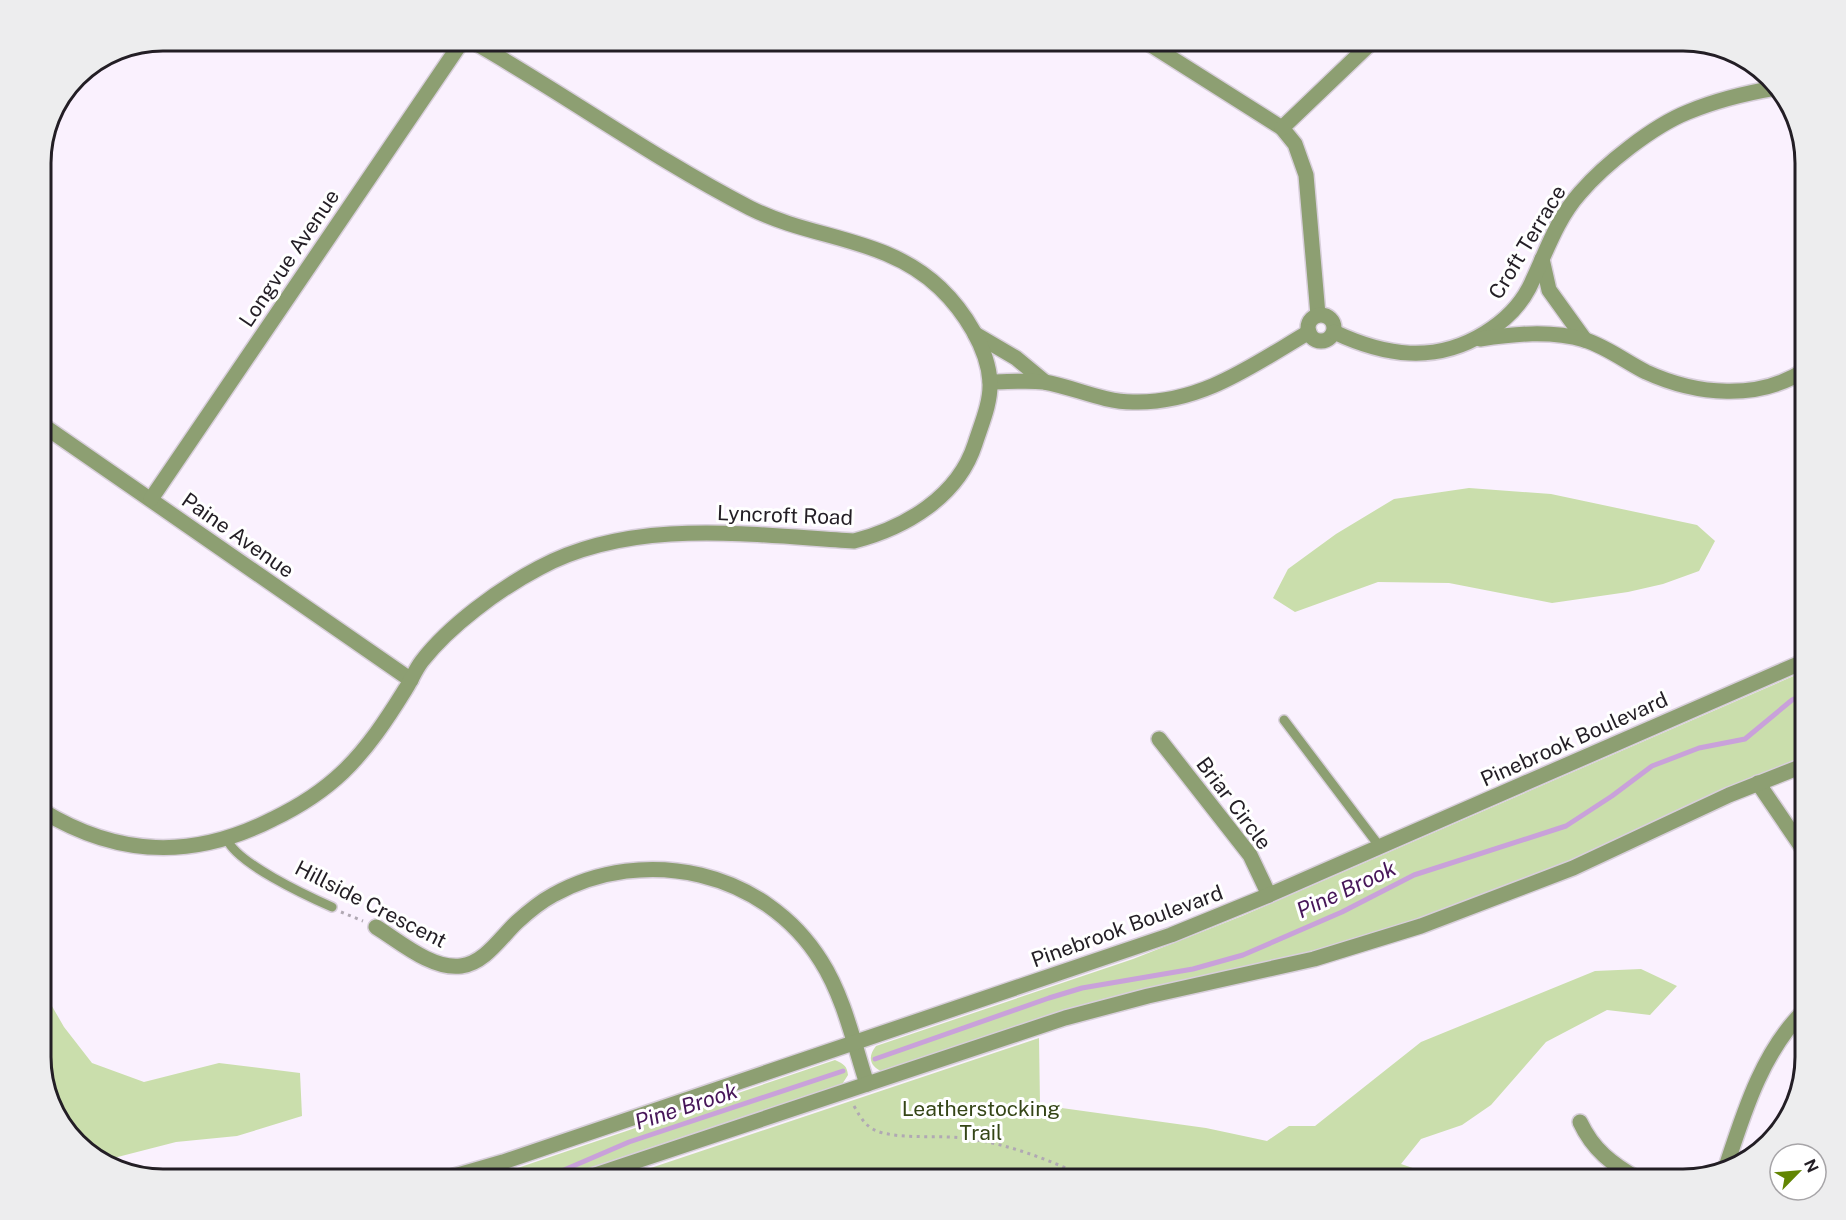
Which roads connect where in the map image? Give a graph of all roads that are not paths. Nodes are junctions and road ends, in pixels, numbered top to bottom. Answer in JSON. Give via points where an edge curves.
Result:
{"nodes":[{"id":1,"x":456,"y":51,"type":"edge"},
{"id":2,"x":489,"y":51,"type":"edge"},
{"id":3,"x":1166,"y":51,"type":"edge"},
{"id":4,"x":1362,"y":51,"type":"edge"},
{"id":5,"x":1767,"y":90,"type":"edge"},
{"id":6,"x":1282,"y":128,"type":"junction"},
{"id":7,"x":1542,"y":259,"type":"junction"},
{"id":8,"x":1318,"y":315,"type":"junction"},
{"id":9,"x":1309,"y":332,"type":"junction"},
{"id":10,"x":1334,"y":332,"type":"junction"},
{"id":11,"x":975,"y":334,"type":"junction"},
{"id":12,"x":1474,"y":340,"type":"junction"},
{"id":13,"x":1585,"y":340,"type":"junction"},
{"id":14,"x":1795,"y":376,"type":"edge"},
{"id":15,"x":990,"y":381,"type":"junction"},
{"id":16,"x":1045,"y":382,"type":"junction"},
{"id":17,"x":51,"y":431,"type":"edge"},
{"id":18,"x":151,"y":499,"type":"junction"},
{"id":19,"x":1795,"y":666,"type":"edge"},
{"id":20,"x":411,"y":680,"type":"junction"},
{"id":21,"x":1284,"y":720,"type":"dead end"},
{"id":22,"x":1159,"y":740,"type":"dead end"},
{"id":23,"x":1795,"y":769,"type":"edge"},
{"id":24,"x":1758,"y":783,"type":"junction"},
{"id":25,"x":51,"y":815,"type":"edge"},
{"id":26,"x":1795,"y":836,"type":"edge"},
{"id":27,"x":227,"y":839,"type":"junction"},
{"id":28,"x":1380,"y":847,"type":"junction"},
{"id":29,"x":1269,"y":895,"type":"junction"},
{"id":30,"x":332,"y":907,"type":"road end"},
{"id":31,"x":376,"y":927,"type":"road end"},
{"id":32,"x":1795,"y":1020,"type":"edge"},
{"id":33,"x":854,"y":1044,"type":"junction"},
{"id":34,"x":867,"y":1084,"type":"junction"},
{"id":35,"x":1580,"y":1122,"type":"dead end"},
{"id":36,"x":1729,"y":1159,"type":"edge"},
{"id":37,"x":474,"y":1169,"type":"edge"},
{"id":38,"x":613,"y":1169,"type":"edge"},
{"id":39,"x":1622,"y":1169,"type":"edge"}],
"edges":[{"from":1,"to":18,"type":"street","name":"Longvue Avenue"},
{"from":2,"to":11,"type":"street","name":"Lyncroft Road","via":[[630,141],[752,209],[808,231],[891,254],[916,267],[941,289]]},
{"from":3,"to":6,"type":"street"},
{"from":4,"to":6,"type":"street"},
{"from":5,"to":7,"type":"street","name":"Croft Terrace","via":[[1731,96],[1687,112],[1614,160],[1580,192],[1557,224]]},
{"from":6,"to":8,"type":"street","via":[[1295,144],[1306,175]]},
{"from":7,"to":12,"type":"street","name":"Croft Terrace","via":[[1521,301],[1501,322]]},
{"from":7,"to":13,"type":"street","via":[[1549,290]]},
{"from":8,"to":9,"type":"street","via":[[1311,319]]},
{"from":8,"to":10,"type":"street","via":[[1330,318]]},
{"from":9,"to":10,"type":"street","via":[[1321,341]]},
{"from":9,"to":16,"type":"street","via":[[1224,383],[1170,399],[1133,403],[1082,394]]},
{"from":10,"to":12,"type":"street","name":"Croft Terrace","via":[[1384,350],[1408,354],[1432,354]]},
{"from":11,"to":15,"type":"street","name":"Lyncroft Road"},
{"from":11,"to":16,"type":"street","via":[[1016,358]]},
{"from":12,"to":13,"type":"street","via":[[1521,333]]},
{"from":13,"to":14,"type":"street","via":[[1647,372],[1717,390],[1771,388]]},
{"from":15,"to":16,"type":"street"},
{"from":15,"to":20,"type":"street","name":"Lyncroft Road","via":[[969,464],[938,499],[882,534],[854,541],[667,534],[635,537],[569,555],[502,589],[442,640]]},
{"from":17,"to":18,"type":"street","name":"Paine Avenue"},
{"from":18,"to":20,"type":"street","name":"Paine Avenue"},
{"from":19,"to":28,"type":"street","name":"Pinebrook Boulevard"},
{"from":20,"to":27,"type":"street","name":"Lyncroft Road","via":[[365,748],[327,786],[295,808]]},
{"from":21,"to":28,"type":"lane"},
{"from":22,"to":29,"type":"street","name":"Briar Circle","via":[[1250,855]]},
{"from":23,"to":24,"type":"street"},
{"from":24,"to":26,"type":"street"},
{"from":24,"to":34,"type":"street","via":[[1573,868],[1422,927],[1295,963],[1094,1010]]},
{"from":25,"to":27,"type":"street","name":"Lyncroft Road","via":[[88,834],[139,847],[177,849]]},
{"from":27,"to":30,"type":"lane","name":"Hillside Crescent","via":[[231,848],[275,878]]},
{"from":28,"to":29,"type":"street","name":"Pinebrook Boulevard"},
{"from":29,"to":33,"type":"street","name":"Pinebrook Boulevard","via":[[1126,951]]},
{"from":31,"to":33,"type":"street","name":"Hillside Crescent","via":[[440,964],[459,967],[482,957],[532,909],[573,885],[598,876],[639,869],[672,870],[708,878],[748,891],[775,908],[802,933],[822,962]]},
{"from":32,"to":36,"type":"street","via":[[1760,1077]]},
{"from":33,"to":34,"type":"street","name":"Hillside Crescent"},
{"from":33,"to":37,"type":"street","name":"Pinebrook Boulevard"},
{"from":34,"to":38,"type":"street"},
{"from":35,"to":39,"type":"street","via":[[1590,1143]]}]}
